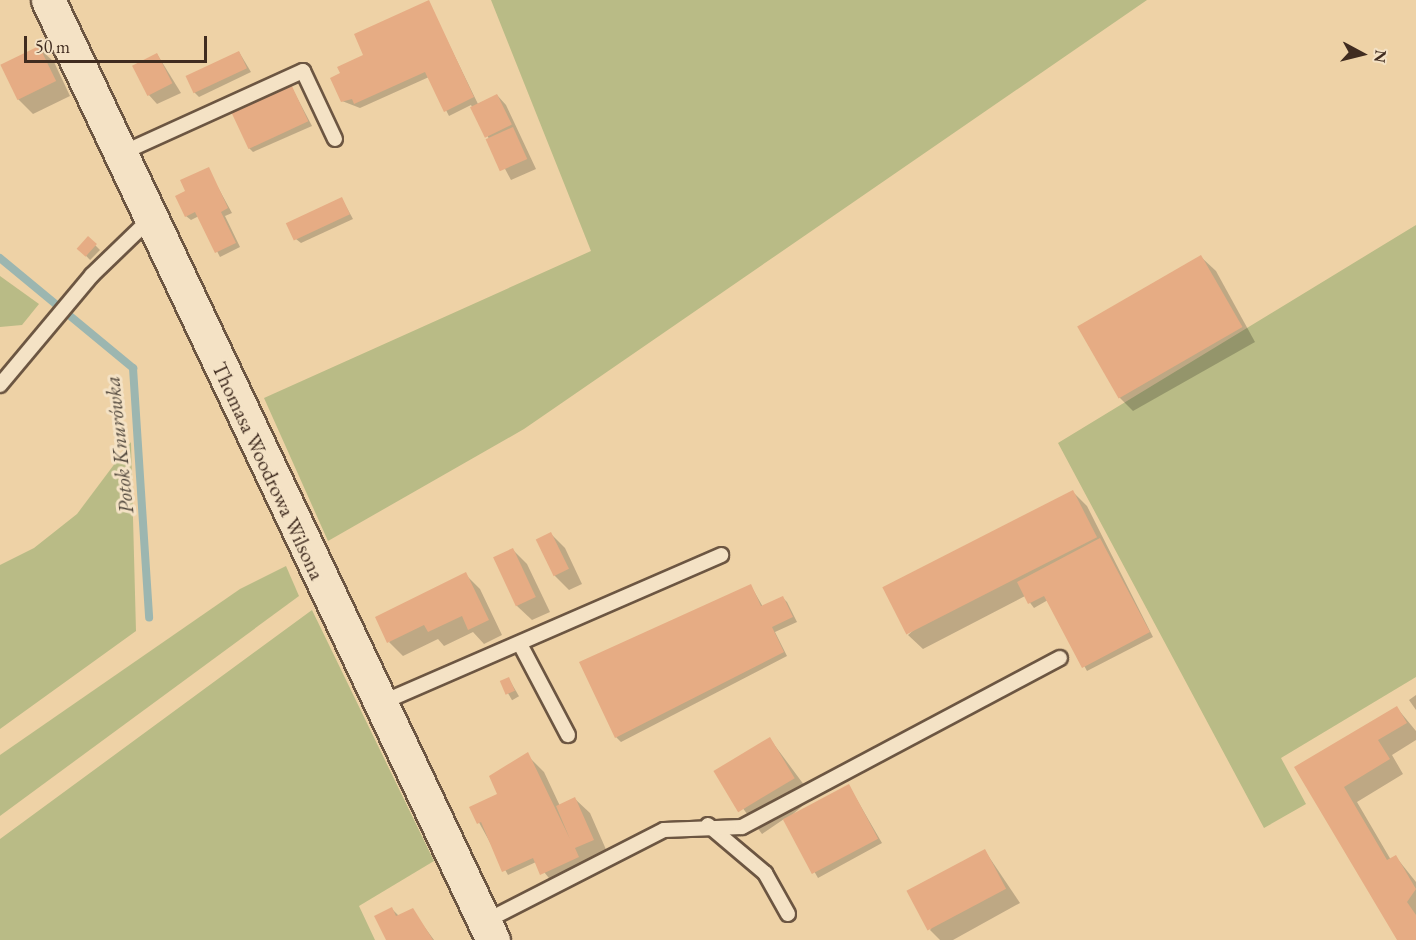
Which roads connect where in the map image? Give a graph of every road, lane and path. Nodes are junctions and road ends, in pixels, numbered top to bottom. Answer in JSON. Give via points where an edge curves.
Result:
{"nodes":[{"id":1,"x":48,"y":0,"type":"edge"},
{"id":2,"x":335,"y":139,"type":"dead end"},
{"id":3,"x":120,"y":154,"type":"junction"},
{"id":4,"x":150,"y":219,"type":"junction"},
{"id":5,"x":0,"y":385,"type":"edge"},
{"id":6,"x":721,"y":555,"type":"dead end"},
{"id":7,"x":520,"y":644,"type":"junction"},
{"id":8,"x":1060,"y":658,"type":"dead end"},
{"id":9,"x":379,"y":704,"type":"junction"},
{"id":10,"x":568,"y":735,"type":"dead end"},
{"id":11,"x":708,"y":825,"type":"junction"},
{"id":12,"x":788,"y":914,"type":"dead end"},
{"id":13,"x":489,"y":931,"type":"edge"}],
"edges":[{"from":1,"to":3,"type":"street","name":"Thomasa Woodrowa Wilsona"},
{"from":2,"to":3,"type":"lane","via":[[303,71]]},
{"from":3,"to":4,"type":"street","name":"Thomasa Woodrowa Wilsona"},
{"from":4,"to":5,"type":"lane","via":[[77,292]]},
{"from":4,"to":9,"type":"street","name":"Thomasa Woodrowa Wilsona"},
{"from":6,"to":7,"type":"lane"},
{"from":7,"to":9,"type":"lane"},
{"from":7,"to":10,"type":"lane"},
{"from":8,"to":11,"type":"lane","via":[[742,827]]},
{"from":9,"to":13,"type":"street","name":"Thomasa Woodrowa Wilsona"},
{"from":11,"to":12,"type":"lane","via":[[765,873]]},
{"from":11,"to":13,"type":"lane","via":[[664,830]]}]}
